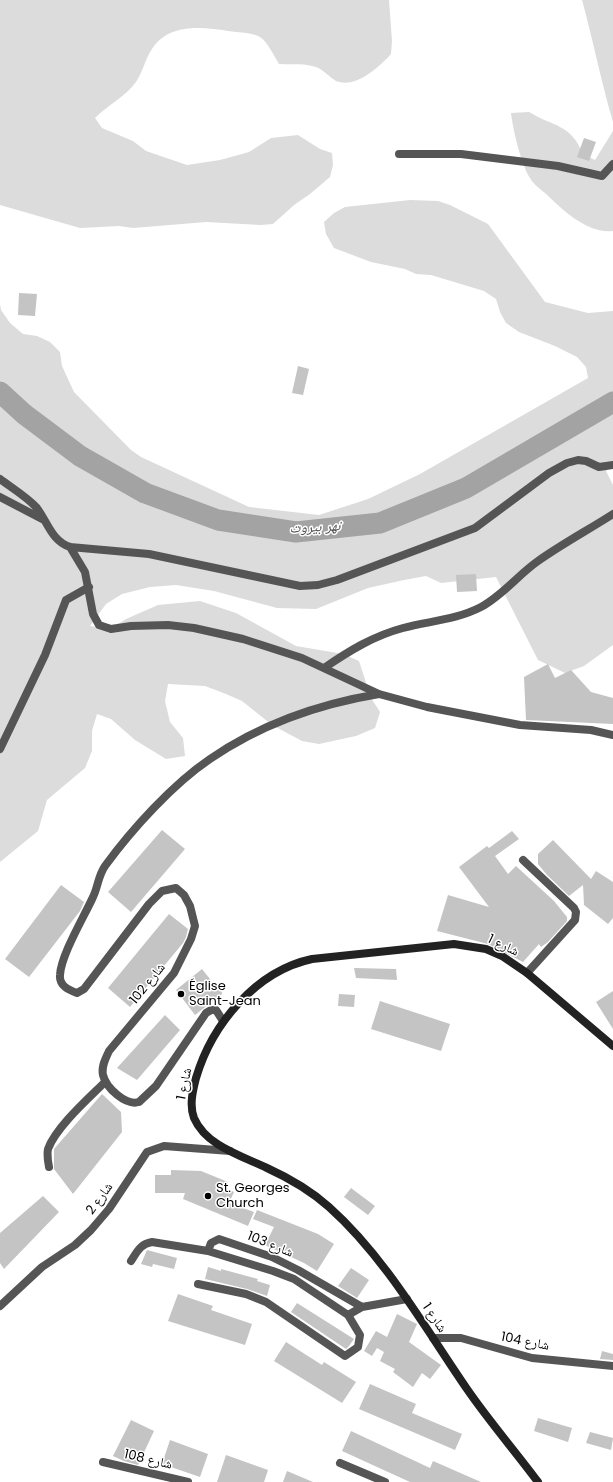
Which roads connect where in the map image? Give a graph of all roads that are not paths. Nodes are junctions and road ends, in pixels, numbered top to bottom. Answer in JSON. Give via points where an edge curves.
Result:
{"nodes":[{"id":1,"x":399,"y":154,"type":"dead end"},
{"id":2,"x":613,"y":164,"type":"edge"},
{"id":3,"x":613,"y":465,"type":"edge"},
{"id":4,"x":0,"y":479,"type":"edge"},
{"id":5,"x":0,"y":498,"type":"edge"},
{"id":6,"x":613,"y":514,"type":"edge"},
{"id":7,"x":44,"y":520,"type":"junction"},
{"id":8,"x":70,"y":547,"type":"junction"},
{"id":9,"x":89,"y":587,"type":"junction"},
{"id":10,"x":324,"y":668,"type":"junction"},
{"id":11,"x":379,"y":694,"type":"junction"},
{"id":12,"x":613,"y":735,"type":"edge"},
{"id":13,"x":0,"y":749,"type":"edge"},
{"id":14,"x":523,"y":860,"type":"dead end"},
{"id":15,"x":527,"y":973,"type":"junction"},
{"id":16,"x":223,"y":1021,"type":"junction"},
{"id":17,"x":613,"y":1046,"type":"edge"},
{"id":18,"x":105,"y":1082,"type":"junction"},
{"id":19,"x":230,"y":1151,"type":"junction"},
{"id":20,"x":49,"y":1167,"type":"dead end"},
{"id":21,"x":208,"y":1251,"type":"junction"},
{"id":22,"x":131,"y":1261,"type":"dead end"},
{"id":23,"x":198,"y":1284,"type":"dead end"},
{"id":24,"x":407,"y":1299,"type":"junction"},
{"id":25,"x":0,"y":1306,"type":"edge"},
{"id":26,"x":362,"y":1307,"type":"junction"},
{"id":27,"x":348,"y":1316,"type":"junction"},
{"id":28,"x":433,"y":1338,"type":"junction"},
{"id":29,"x":613,"y":1366,"type":"edge"},
{"id":30,"x":103,"y":1462,"type":"dead end"},
{"id":31,"x":340,"y":1463,"type":"dead end"},
{"id":32,"x":188,"y":1482,"type":"edge"},
{"id":33,"x":385,"y":1482,"type":"edge"},
{"id":34,"x":538,"y":1482,"type":"edge"}],
"edges":[{"from":1,"to":2,"type":"street","via":[[461,154],[558,166],[602,176]]},
{"from":3,"to":8,"type":"street","via":[[599,467],[578,460],[567,463],[549,473],[475,528],[318,585],[280,583],[149,554]]},
{"from":4,"to":7,"type":"street","via":[[36,507]]},
{"from":5,"to":7,"type":"street"},
{"from":6,"to":10,"type":"street","via":[[537,561],[506,589],[482,606],[459,617],[384,634]]},
{"from":7,"to":8,"type":"street","via":[[54,537],[61,544]]},
{"from":8,"to":9,"type":"street","via":[[85,572]]},
{"from":9,"to":10,"type":"street","via":[[93,614],[99,625],[111,630],[131,626],[168,625],[194,628],[243,639]]},
{"from":9,"to":13,"type":"street","via":[[66,600],[45,655]]},
{"from":10,"to":11,"type":"street"},
{"from":11,"to":12,"type":"street","via":[[427,707],[520,725],[592,730]]},
{"from":11,"to":18,"type":"street","name":"شارع 102","via":[[309,710],[240,739],[172,790],[104,867],[94,895],[70,944],[60,976],[62,984],[69,990],[77,993],[84,989],[162,891],[176,888],[184,896],[190,906],[195,926],[174,973],[109,1050],[104,1062]]},
{"from":14,"to":15,"type":"street","via":[[574,908],[576,916]]},
{"from":15,"to":16,"type":"street","name":"شارع 1","via":[[486,948],[454,944],[312,958],[295,962],[270,977],[254,989]]},
{"from":15,"to":17,"type":"street","name":"شارع 1"},
{"from":16,"to":18,"type":"street","via":[[216,1010],[206,1013],[156,1086],[139,1102],[130,1102],[119,1096]]},
{"from":16,"to":19,"type":"street","name":"شارع 1","via":[[203,1056],[195,1082],[192,1109],[200,1128],[212,1140]]},
{"from":18,"to":20,"type":"street","via":[[59,1132],[49,1148]]},
{"from":19,"to":24,"type":"street","name":"شارع 1","via":[[285,1178],[328,1207],[355,1234]]},
{"from":19,"to":25,"type":"street","name":"شارع 2","via":[[164,1146],[147,1152],[109,1209],[91,1230],[31,1277]]},
{"from":21,"to":22,"type":"street","via":[[152,1242],[140,1247]]},
{"from":21,"to":26,"type":"street","name":"شارع 103","via":[[211,1242],[219,1240],[272,1257]]},
{"from":21,"to":27,"type":"street","via":[[294,1279]]},
{"from":23,"to":27,"type":"street","via":[[246,1294],[266,1302],[345,1356],[358,1347],[360,1335]]},
{"from":24,"to":26,"type":"street"},
{"from":24,"to":28,"type":"street","name":"شارع 1"},
{"from":26,"to":27,"type":"street"},
{"from":28,"to":29,"type":"street","name":"شارع 104","via":[[461,1338],[532,1358]]},
{"from":28,"to":34,"type":"street","name":"شارع 1","via":[[468,1391]]},
{"from":30,"to":32,"type":"street","name":"شارع 108"},
{"from":31,"to":33,"type":"street"}]}
